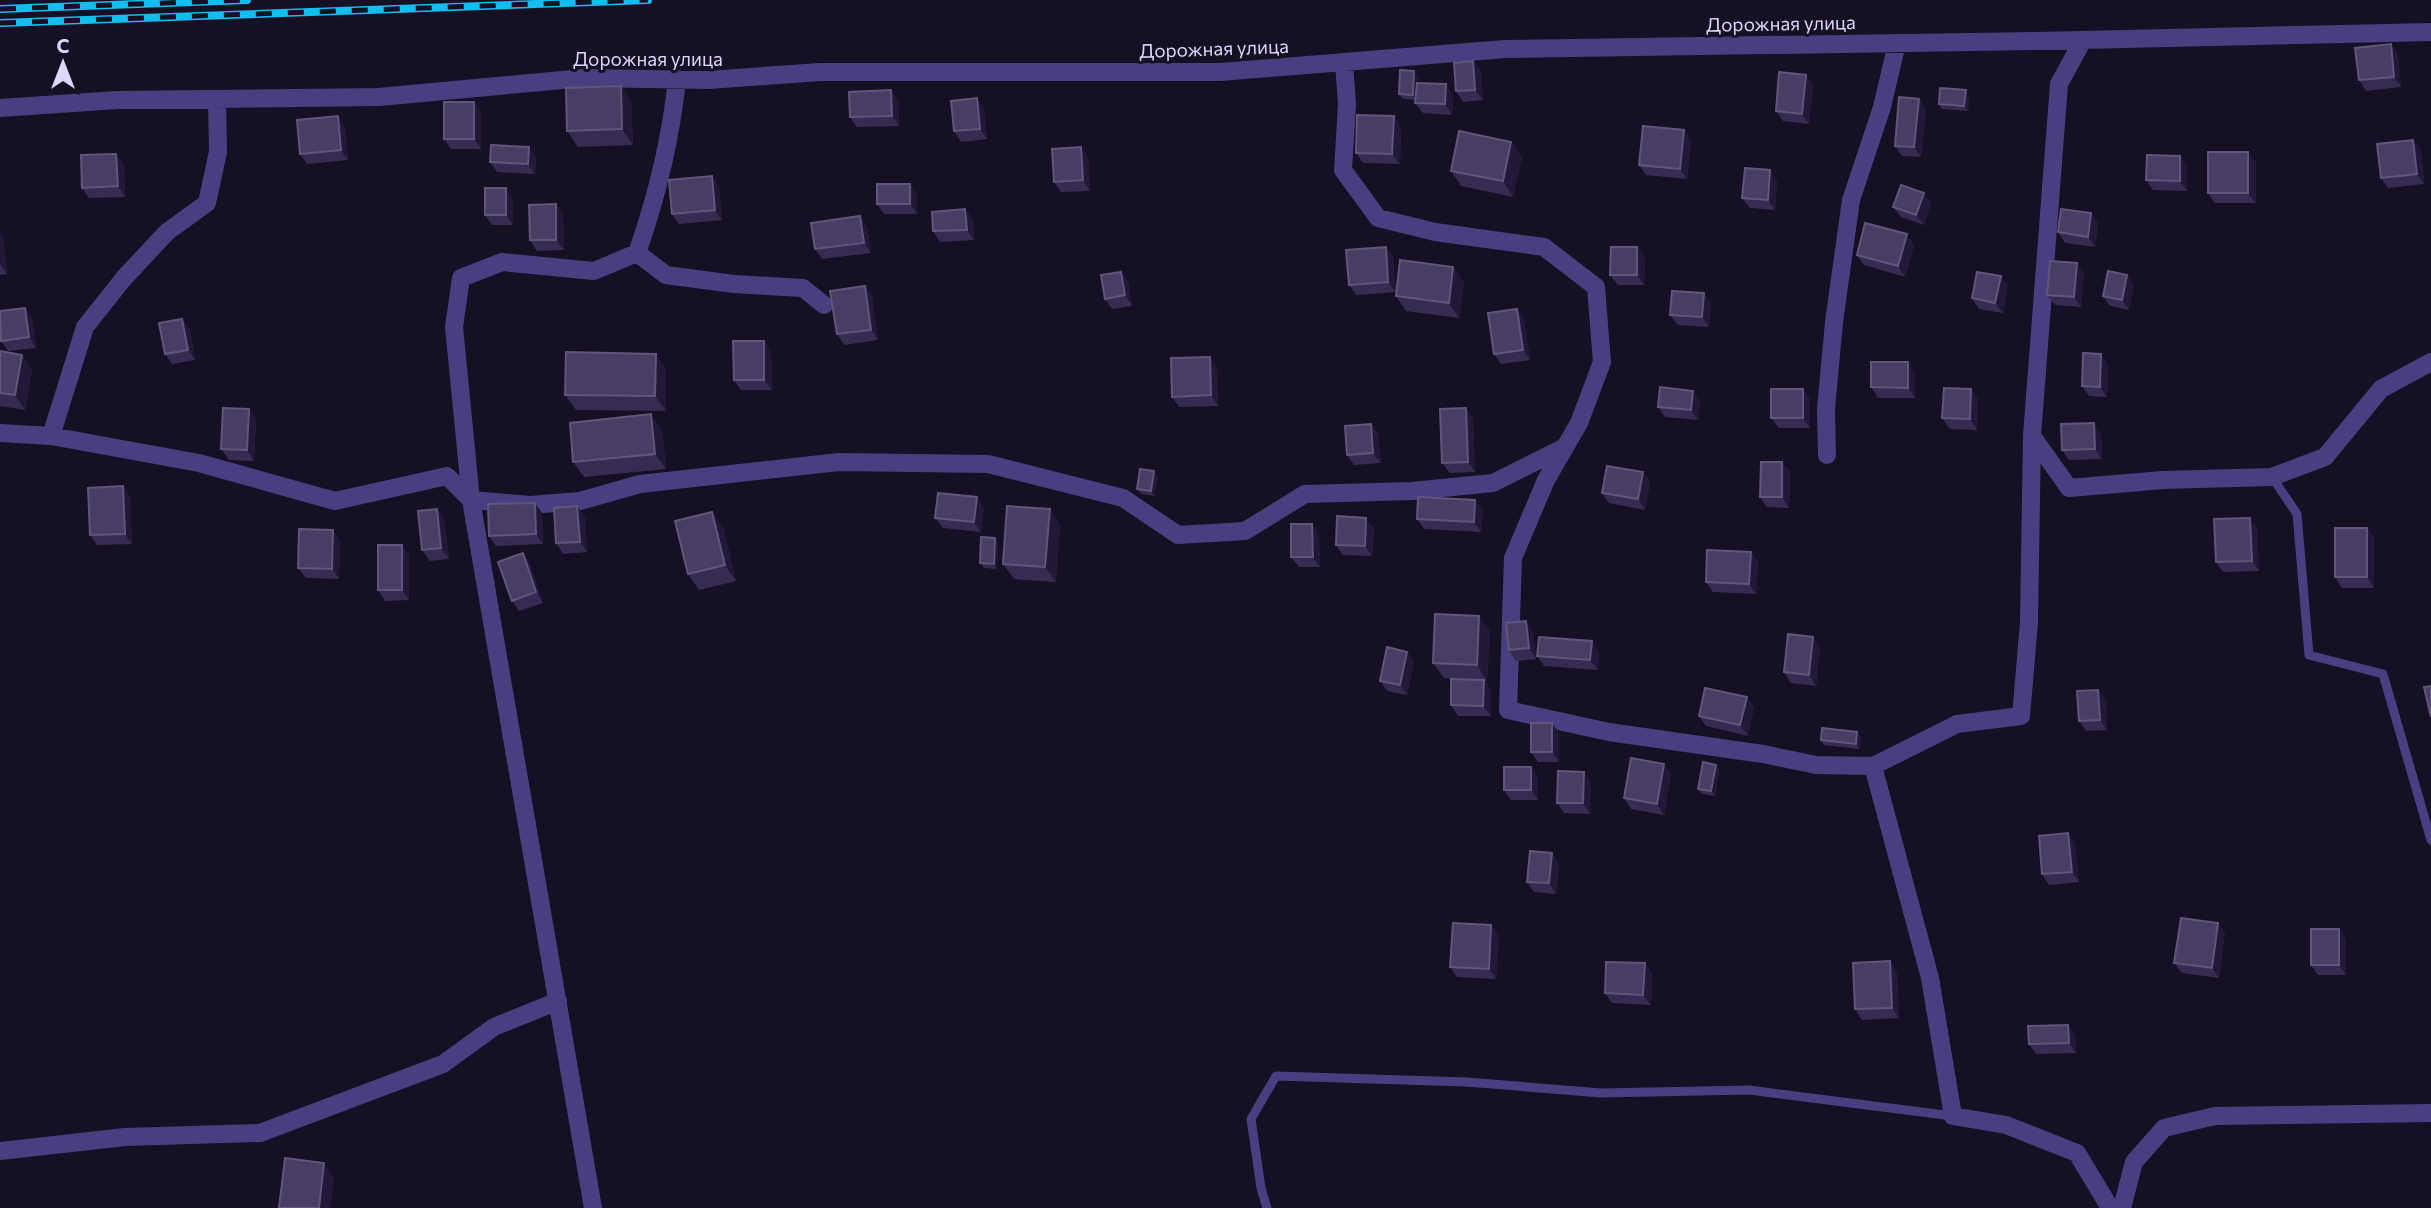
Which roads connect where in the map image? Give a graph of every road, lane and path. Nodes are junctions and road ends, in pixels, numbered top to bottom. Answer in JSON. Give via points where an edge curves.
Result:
{"nodes":[{"id":1,"x":2431,"y":32,"type":"edge"},
{"id":2,"x":2083,"y":40,"type":"junction"},
{"id":3,"x":1897,"y":43,"type":"junction"},
{"id":4,"x":1343,"y":62,"type":"junction"},
{"id":5,"x":677,"y":79,"type":"junction"},
{"id":6,"x":217,"y":99,"type":"junction"},
{"id":7,"x":0,"y":108,"type":"edge"},
{"id":8,"x":637,"y":253,"type":"junction"},
{"id":9,"x":824,"y":304,"type":"dead end"},
{"id":10,"x":2431,"y":362,"type":"edge"},
{"id":11,"x":0,"y":433,"type":"edge"},
{"id":12,"x":51,"y":436,"type":"junction"},
{"id":13,"x":2032,"y":436,"type":"junction"},
{"id":14,"x":1565,"y":447,"type":"junction"},
{"id":15,"x":1826,"y":455,"type":"dead end"},
{"id":16,"x":2273,"y":477,"type":"junction"},
{"id":17,"x":471,"y":500,"type":"junction"},
{"id":18,"x":1872,"y":765,"type":"junction"},
{"id":19,"x":2431,"y":839,"type":"edge"},
{"id":20,"x":558,"y":1002,"type":"junction"},
{"id":21,"x":2431,"y":1113,"type":"edge"},
{"id":22,"x":1953,"y":1116,"type":"junction"},
{"id":23,"x":0,"y":1151,"type":"edge"},
{"id":24,"x":593,"y":1208,"type":"edge"},
{"id":25,"x":1267,"y":1208,"type":"edge"},
{"id":26,"x":2110,"y":1208,"type":"edge"},
{"id":27,"x":2122,"y":1208,"type":"edge"}],
"edges":[{"from":1,"to":2,"type":"street","name":"Дорожная улица"},
{"from":2,"to":3,"type":"street","name":"Дорожная улица"},
{"from":2,"to":13,"type":"street","via":[[2059,84]]},
{"from":3,"to":4,"type":"street","name":"Дорожная улица","via":[[1505,49]]},
{"from":3,"to":15,"type":"street","via":[[1882,107],[1851,200],[1831,347]]},
{"from":4,"to":5,"type":"street","name":"Дорожная улица","via":[[1220,72],[820,72]]},
{"from":4,"to":14,"type":"street","via":[[1347,104],[1343,170],[1378,218],[1435,232],[1544,247],[1596,287],[1602,362]]},
{"from":5,"to":6,"type":"street","name":"Дорожная улица","via":[[584,78],[379,97]]},
{"from":5,"to":8,"type":"street","via":[[672,128]]},
{"from":6,"to":7,"type":"street","name":"Дорожная улица"},
{"from":6,"to":12,"type":"street","via":[[218,152],[207,202],[167,232],[85,327]]},
{"from":8,"to":9,"type":"street","via":[[666,275],[803,288]]},
{"from":8,"to":17,"type":"street","via":[[594,271],[502,262],[461,278],[454,327]]},
{"from":10,"to":16,"type":"street","via":[[2381,389],[2325,457]]},
{"from":11,"to":12,"type":"street"},
{"from":12,"to":17,"type":"street","via":[[198,463],[335,501],[447,476]]},
{"from":13,"to":16,"type":"street","via":[[2069,488]]},
{"from":13,"to":18,"type":"street","via":[[2021,716],[1957,724]]},
{"from":14,"to":17,"type":"street","via":[[1493,483],[1305,494],[1245,531],[1178,535],[1123,498],[988,464],[839,462],[640,484],[580,501],[530,505]]},
{"from":14,"to":18,"type":"street","via":[[1513,558],[1508,710],[1609,732],[1816,765]]},
{"from":16,"to":19,"type":"lane","via":[[2297,514],[2309,655],[2383,674]]},
{"from":17,"to":20,"type":"street"},
{"from":18,"to":22,"type":"street","via":[[1930,978]]},
{"from":20,"to":23,"type":"street","via":[[494,1027],[443,1064],[260,1133],[125,1137]]},
{"from":20,"to":24,"type":"street"},
{"from":21,"to":27,"type":"street","via":[[2215,1116],[2164,1128],[2134,1162]]},
{"from":22,"to":25,"type":"lane","via":[[1749,1090],[1601,1093],[1466,1082],[1276,1076],[1251,1119]]},
{"from":22,"to":26,"type":"street","via":[[2006,1125],[2077,1153]]}]}
